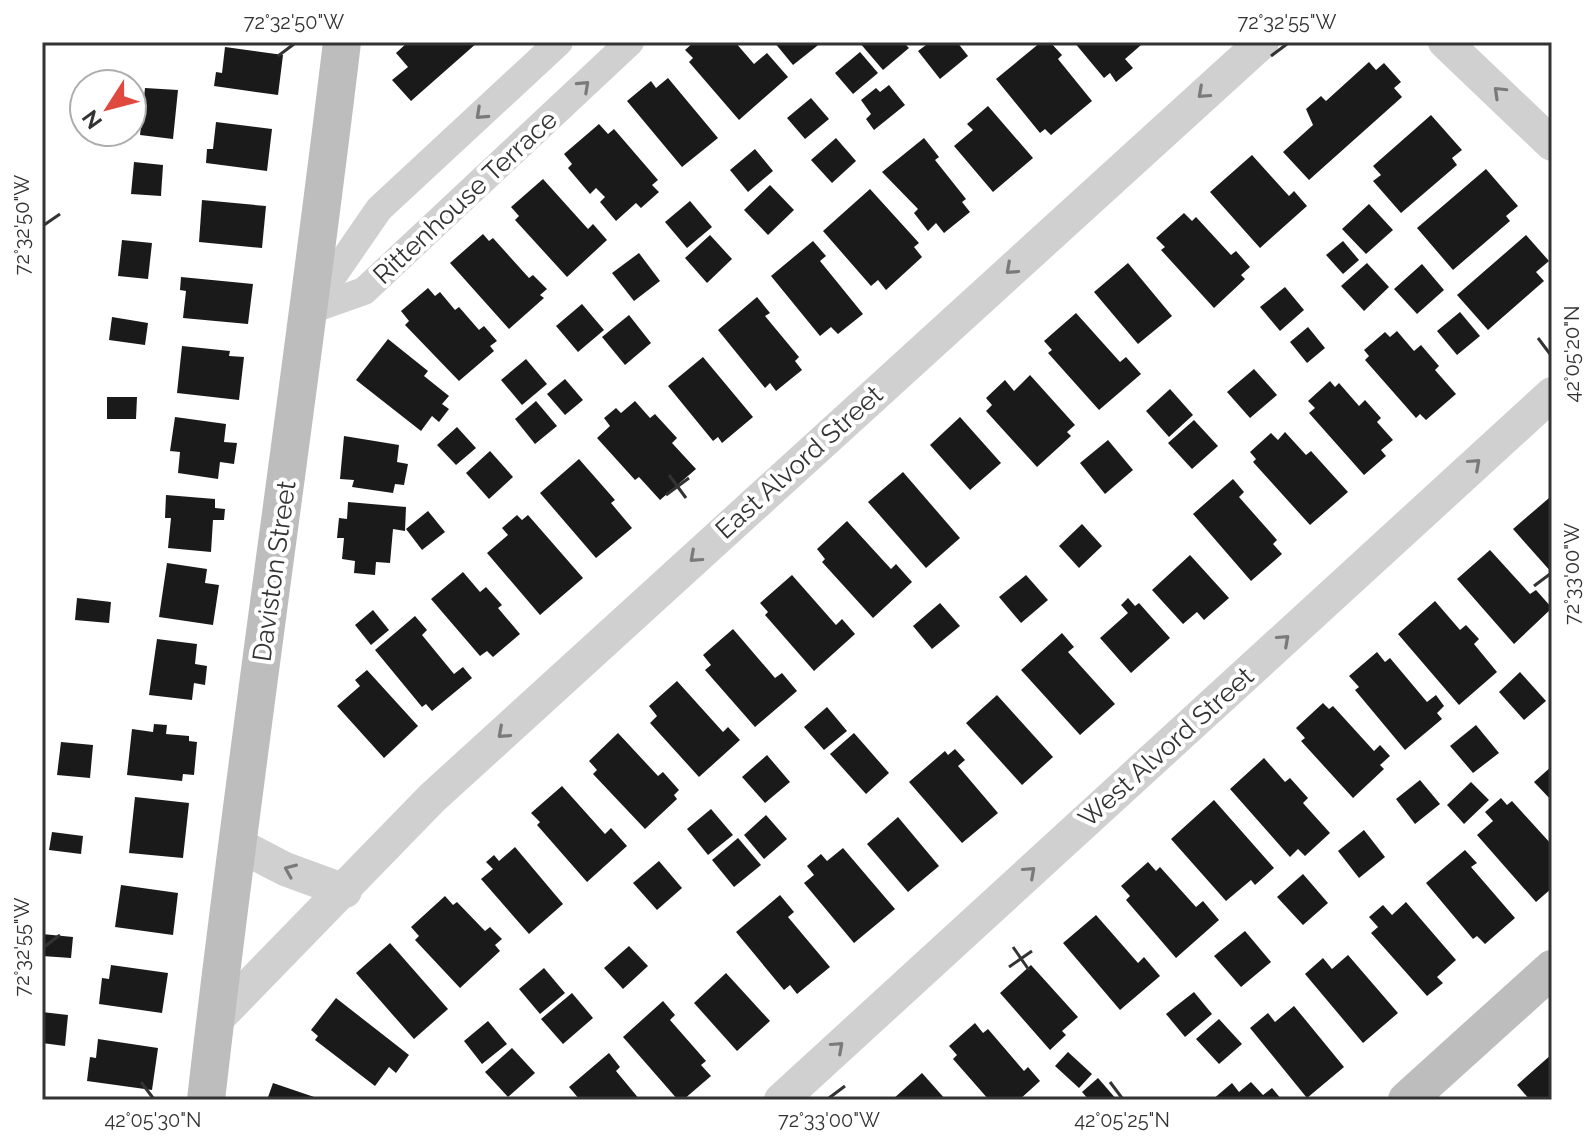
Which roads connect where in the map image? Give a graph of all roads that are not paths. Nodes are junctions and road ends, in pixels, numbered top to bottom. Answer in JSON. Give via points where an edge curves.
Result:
{"nodes":[{"id":1,"x":342,"y":42,"type":"edge"},
{"id":2,"x":559,"y":42,"type":"edge"},
{"id":3,"x":630,"y":42,"type":"edge"},
{"id":4,"x":1262,"y":42,"type":"edge"},
{"id":5,"x":1445,"y":42,"type":"edge"},
{"id":6,"x":1552,"y":144,"type":"edge"},
{"id":7,"x":310,"y":310,"type":"junction"},
{"id":8,"x":1552,"y":394,"type":"edge"},
{"id":9,"x":237,"y":844,"type":"junction"},
{"id":10,"x":345,"y":891,"type":"junction"},
{"id":11,"x":1552,"y":969,"type":"edge"},
{"id":12,"x":215,"y":1021,"type":"junction"},
{"id":13,"x":206,"y":1100,"type":"edge"},
{"id":14,"x":781,"y":1100,"type":"edge"},
{"id":15,"x":1407,"y":1100,"type":"edge"}],
"edges":[{"from":1,"to":7,"type":"main road","name":"Daviston Street"},
{"from":2,"to":7,"type":"street","name":"Rittenhouse Terrace","one_way":true,"via":[[379,209]]},
{"from":7,"to":3,"type":"street","name":"Rittenhouse Terrace","one_way":true,"via":[[364,291]]},
{"from":4,"to":10,"type":"street","name":"East Alvord Street","one_way":true,"via":[[444,787]]},
{"from":6,"to":5,"type":"street","one_way":true},
{"from":7,"to":9,"type":"main road","name":"Daviston Street"},
{"from":14,"to":8,"type":"street","name":"West Alvord Street","one_way":true},
{"from":10,"to":9,"type":"street","one_way":true},
{"from":9,"to":12,"type":"main road","name":"Daviston Street"},
{"from":10,"to":12,"type":"street","name":"East Alvord Street"},
{"from":11,"to":15,"type":"main road"},
{"from":12,"to":13,"type":"main road","name":"Daviston Street"}]}
